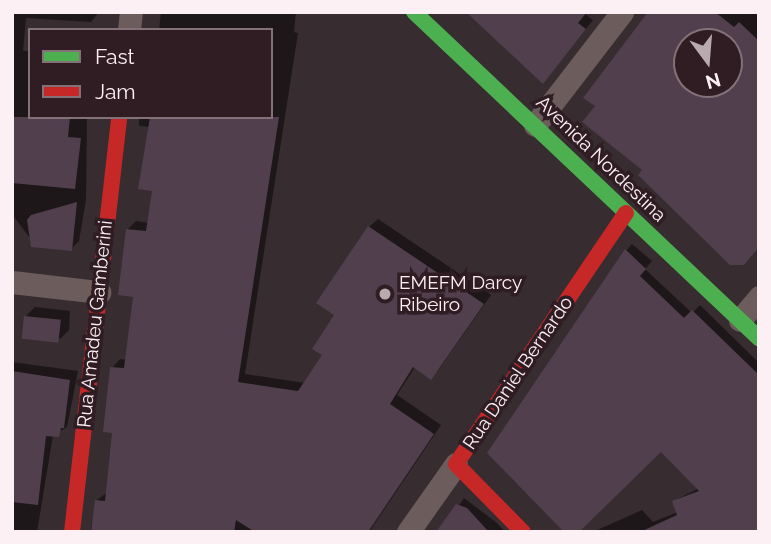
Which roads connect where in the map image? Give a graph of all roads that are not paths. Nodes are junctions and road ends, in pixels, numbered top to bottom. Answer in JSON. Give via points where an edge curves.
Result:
{"nodes":[{"id":1,"x":414,"y":12,"type":"edge"},
{"id":2,"x":622,"y":12,"type":"edge"},
{"id":3,"x":119,"y":119,"type":"edge"},
{"id":4,"x":535,"y":125,"type":"junction"},
{"id":5,"x":626,"y":213,"type":"junction"},
{"id":6,"x":12,"y":282,"type":"edge"},
{"id":7,"x":99,"y":292,"type":"junction"},
{"id":8,"x":759,"y":297,"type":"edge"},
{"id":9,"x":740,"y":320,"type":"junction"},
{"id":10,"x":759,"y":338,"type":"edge"},
{"id":11,"x":456,"y":464,"type":"junction"},
{"id":12,"x":72,"y":532,"type":"edge"},
{"id":13,"x":408,"y":532,"type":"edge"},
{"id":14,"x":523,"y":532,"type":"edge"}],
"edges":[{"from":1,"to":4,"type":"street","name":"Avenida Nordestina"},
{"from":2,"to":4,"type":"street"},
{"from":3,"to":7,"type":"street","name":"Rua Amadeu Gamberini"},
{"from":4,"to":5,"type":"street","name":"Avenida Nordestina"},
{"from":5,"to":9,"type":"street","name":"Avenida Nordestina"},
{"from":5,"to":11,"type":"street","name":"Rua Daniel Bernardo"},
{"from":6,"to":7,"type":"street"},
{"from":7,"to":12,"type":"street","name":"Rua Amadeu Gamberini"},
{"from":8,"to":9,"type":"street"},
{"from":9,"to":10,"type":"street","name":"Avenida Nordestina"},
{"from":11,"to":13,"type":"street","name":"Rua Daniel Bernardo"},
{"from":11,"to":14,"type":"street"}]}
